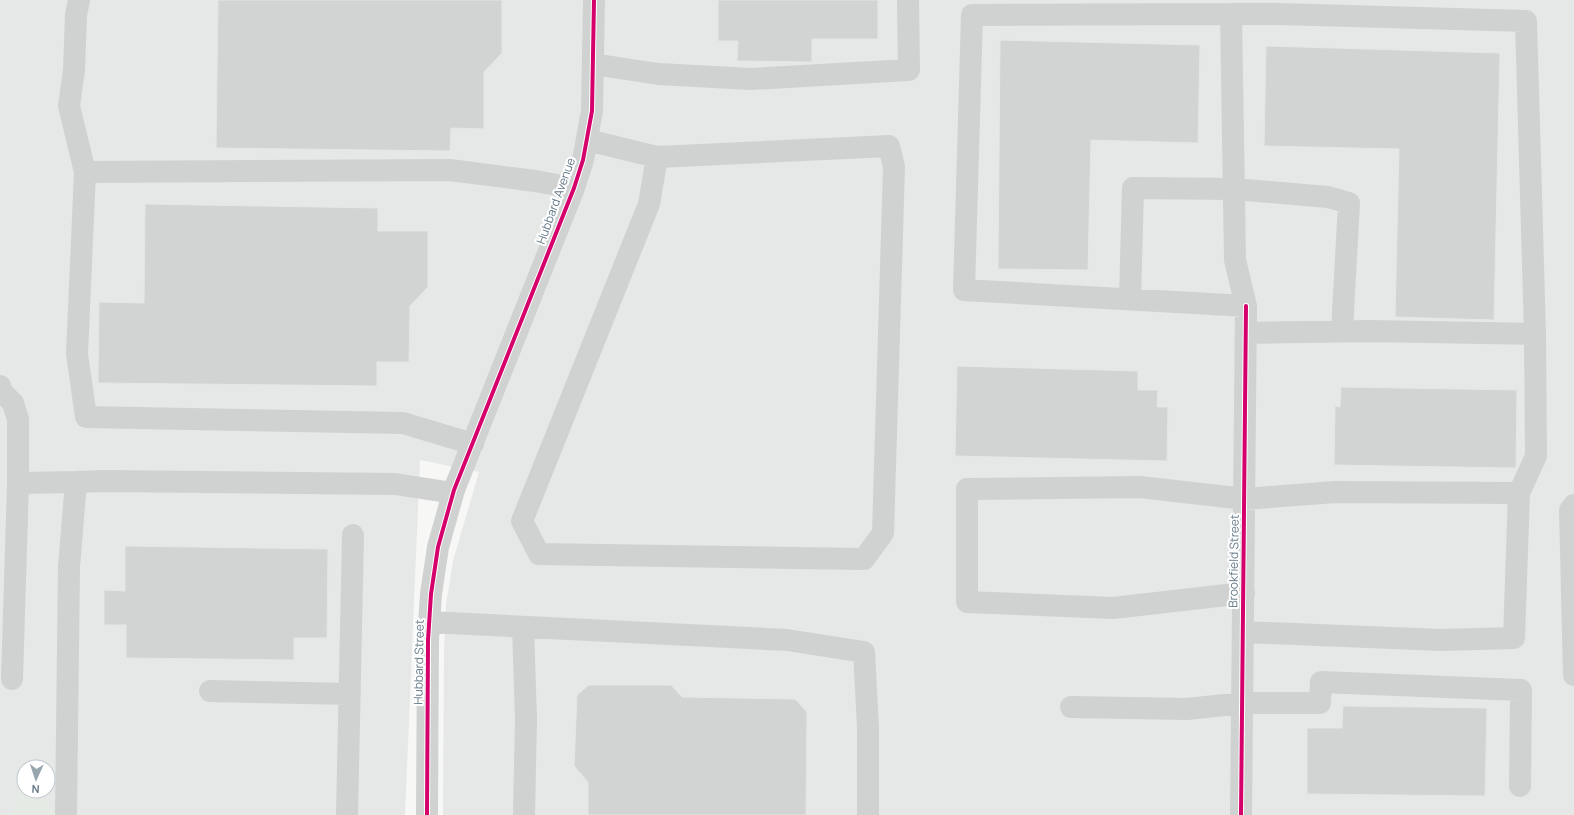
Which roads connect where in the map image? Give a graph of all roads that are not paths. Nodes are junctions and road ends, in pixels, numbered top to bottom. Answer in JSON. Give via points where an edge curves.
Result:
{"nodes":[{"id":1,"x":79,"y":0,"type":"edge"},
{"id":2,"x":594,"y":0,"type":"edge"},
{"id":3,"x":908,"y":0,"type":"edge"},
{"id":4,"x":1231,"y":14,"type":"junction"},
{"id":5,"x":593,"y":64,"type":"junction"},
{"id":6,"x":587,"y":140,"type":"junction"},
{"id":7,"x":657,"y":157,"type":"junction"},
{"id":8,"x":85,"y":172,"type":"junction"},
{"id":9,"x":574,"y":188,"type":"junction"},
{"id":10,"x":1234,"y":189,"type":"junction"},
{"id":11,"x":1130,"y":299,"type":"junction"},
{"id":12,"x":1246,"y":306,"type":"junction"},
{"id":13,"x":517,"y":332,"type":"joint"},
{"id":14,"x":1342,"y":332,"type":"junction"},
{"id":15,"x":1246,"y":333,"type":"junction"},
{"id":16,"x":1535,"y":334,"type":"junction"},
{"id":17,"x":0,"y":386,"type":"edge"},
{"id":18,"x":472,"y":444,"type":"junction"},
{"id":19,"x":18,"y":482,"type":"junction"},
{"id":20,"x":76,"y":482,"type":"junction"},
{"id":21,"x":453,"y":493,"type":"junction"},
{"id":22,"x":1519,"y":493,"type":"junction"},
{"id":23,"x":1245,"y":499,"type":"junction"},
{"id":24,"x":1574,"y":505,"type":"edge"},
{"id":25,"x":353,"y":535,"type":"dead end"},
{"id":26,"x":1244,"y":594,"type":"junction"},
{"id":27,"x":429,"y":622,"type":"junction"},
{"id":28,"x":523,"y":627,"type":"junction"},
{"id":29,"x":1243,"y":632,"type":"junction"},
{"id":30,"x":1574,"y":665,"type":"edge"},
{"id":31,"x":1574,"y":675,"type":"edge"},
{"id":32,"x":12,"y":679,"type":"dead end"},
{"id":33,"x":210,"y":691,"type":"dead end"},
{"id":34,"x":350,"y":694,"type":"junction"},
{"id":35,"x":1243,"y":703,"type":"junction"},
{"id":36,"x":1071,"y":707,"type":"dead end"},
{"id":37,"x":1520,"y":786,"type":"dead end"},
{"id":38,"x":66,"y":815,"type":"edge"},
{"id":39,"x":347,"y":815,"type":"edge"},
{"id":40,"x":427,"y":815,"type":"edge"},
{"id":41,"x":524,"y":815,"type":"edge"},
{"id":42,"x":868,"y":815,"type":"edge"},
{"id":43,"x":1241,"y":815,"type":"edge"}],
"edges":[{"from":1,"to":8,"type":"street","via":[[69,106]]},
{"from":2,"to":5,"type":"street","name":"Hubbard Avenue"},
{"from":3,"to":5,"type":"street","via":[[909,70],[751,79],[658,74]]},
{"from":4,"to":10,"type":"street","name":"Brookfield Street"},
{"from":4,"to":11,"type":"street","via":[[972,15],[964,290]]},
{"from":4,"to":16,"type":"street","via":[[1526,21]]},
{"from":5,"to":6,"type":"street","name":"Hubbard Avenue","via":[[592,112]]},
{"from":6,"to":7,"type":"street"},
{"from":6,"to":9,"type":"street","name":"Hubbard Avenue"},
{"from":7,"to":7,"type":"street","via":[[889,146],[894,167],[884,533],[864,559],[539,554],[522,521],[650,204]]},
{"from":8,"to":9,"type":"street","via":[[450,170]]},
{"from":8,"to":18,"type":"street","via":[[77,354],[86,417],[403,423]]},
{"from":9,"to":13,"type":"street","name":"Hubbard Avenue"},
{"from":10,"to":11,"type":"street","via":[[1133,188]]},
{"from":10,"to":12,"type":"street","name":"Brookfield Street","via":[[1235,260]]},
{"from":10,"to":14,"type":"street","via":[[1328,197],[1349,203]]},
{"from":11,"to":12,"type":"street"},
{"from":12,"to":15,"type":"street","name":"Brookfield Street"},
{"from":13,"to":18,"type":"street","name":"Hubbard Street"},
{"from":14,"to":15,"type":"street"},
{"from":14,"to":16,"type":"street"},
{"from":15,"to":23,"type":"street","name":"Brookfield Street"},
{"from":16,"to":22,"type":"street","via":[[1536,456]]},
{"from":17,"to":19,"type":"street","via":[[2,392],[13,403],[18,419]]},
{"from":18,"to":21,"type":"street","name":"Hubbard Street"},
{"from":19,"to":20,"type":"street"},
{"from":19,"to":32,"type":"street"},
{"from":20,"to":21,"type":"street","via":[[395,484]]},
{"from":20,"to":38,"type":"street","via":[[69,567]]},
{"from":21,"to":27,"type":"street","name":"Hubbard Street","via":[[438,547]]},
{"from":22,"to":23,"type":"street","via":[[1335,492]]},
{"from":22,"to":29,"type":"street","via":[[1514,638],[1441,640]]},
{"from":23,"to":26,"type":"street","name":"Brookfield Street"},
{"from":23,"to":26,"type":"street","via":[[1140,487],[967,489],[967,602],[1113,608]]},
{"from":24,"to":30,"type":"street","via":[[1570,510]]},
{"from":25,"to":34,"type":"street"},
{"from":26,"to":29,"type":"street","name":"Brookfield Street"},
{"from":27,"to":28,"type":"street"},
{"from":27,"to":40,"type":"street","name":"Hubbard Street"},
{"from":28,"to":41,"type":"street","via":[[526,719]]},
{"from":28,"to":42,"type":"street","via":[[787,640],[864,652],[868,727]]},
{"from":29,"to":35,"type":"street","name":"Brookfield Street"},
{"from":30,"to":31,"type":"street"},
{"from":33,"to":34,"type":"street"},
{"from":34,"to":39,"type":"street"},
{"from":35,"to":36,"type":"street","via":[[1187,709]]},
{"from":35,"to":37,"type":"street","via":[[1320,703],[1321,682],[1522,690]]},
{"from":35,"to":43,"type":"street","name":"Brookfield Street"}]}
